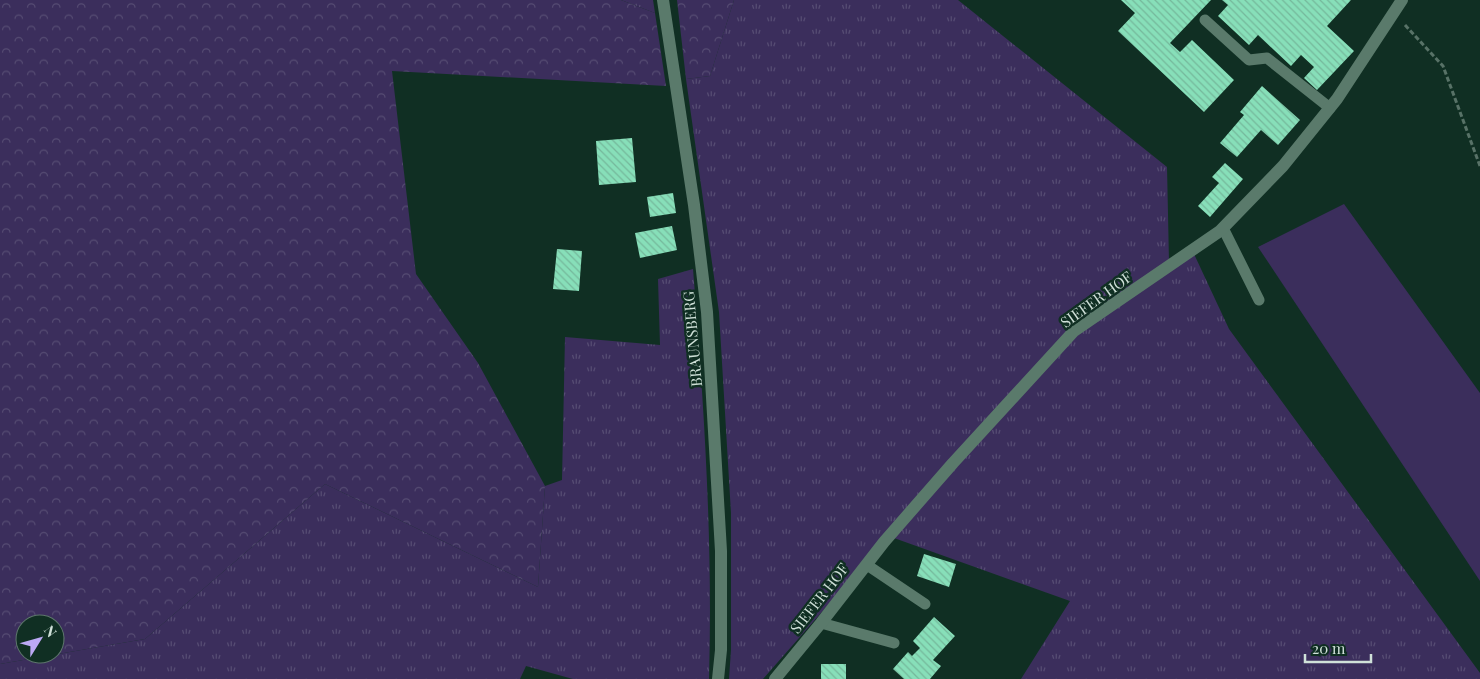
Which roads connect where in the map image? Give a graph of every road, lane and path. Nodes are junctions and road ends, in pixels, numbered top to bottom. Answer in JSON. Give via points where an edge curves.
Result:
{"nodes":[{"id":1,"x":663,"y":0,"type":"edge"},
{"id":2,"x":1402,"y":0,"type":"edge"},
{"id":3,"x":1394,"y":12,"type":"junction"},
{"id":4,"x":1205,"y":20,"type":"dead end"},
{"id":5,"x":1330,"y":108,"type":"junction"},
{"id":6,"x":1480,"y":166,"type":"edge"},
{"id":7,"x":1223,"y":228,"type":"junction"},
{"id":8,"x":1259,"y":300,"type":"dead end"},
{"id":9,"x":867,"y":565,"type":"junction"},
{"id":10,"x":925,"y":604,"type":"dead end"},
{"id":11,"x":821,"y":623,"type":"junction"},
{"id":12,"x":894,"y":643,"type":"dead end"},
{"id":13,"x":718,"y":679,"type":"edge"},
{"id":14,"x":775,"y":679,"type":"edge"}],
"edges":[{"from":1,"to":13,"type":"street","name":"BRAUNSBERG","via":[[707,312],[722,551]]},
{"from":2,"to":3,"type":"street","name":"SIEFER HOF"},
{"from":3,"to":5,"type":"street","name":"SIEFER HOF"},
{"from":3,"to":6,"type":"path","via":[[1443,66]]},
{"from":4,"to":5,"type":"lane","via":[[1249,60],[1267,58]]},
{"from":5,"to":7,"type":"street","name":"SIEFER HOF","via":[[1282,166]]},
{"from":7,"to":8,"type":"lane"},
{"from":7,"to":9,"type":"street","name":"SIEFER HOF","via":[[1074,332],[953,463]]},
{"from":9,"to":10,"type":"lane"},
{"from":9,"to":11,"type":"street","name":"SIEFER HOF"},
{"from":11,"to":12,"type":"lane"},
{"from":11,"to":14,"type":"street","name":"SIEFER HOF"}]}
